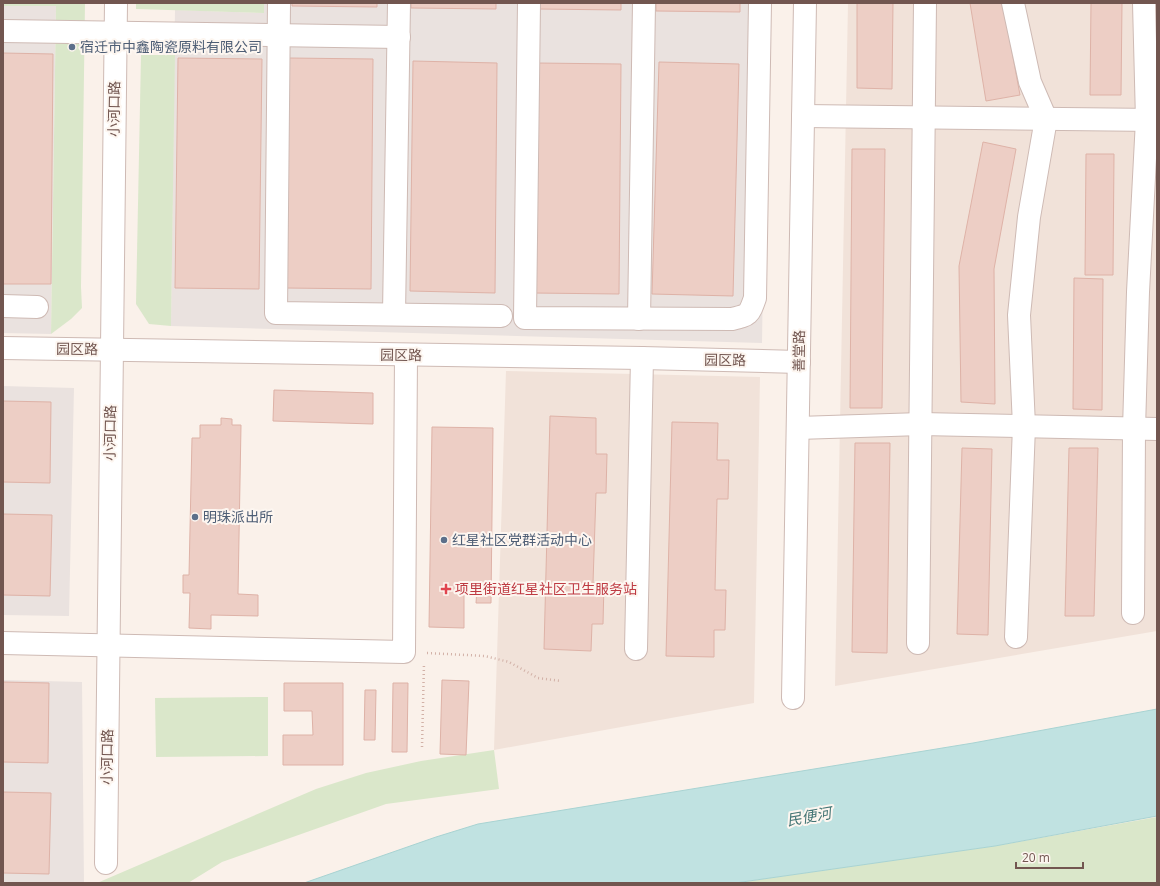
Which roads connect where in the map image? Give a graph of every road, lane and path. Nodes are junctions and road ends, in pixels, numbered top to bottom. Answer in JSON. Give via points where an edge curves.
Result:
{"nodes":[{"id":1,"x":116,"y":3,"type":"edge"},
{"id":2,"x":280,"y":3,"type":"edge"},
{"id":3,"x":399,"y":3,"type":"edge"},
{"id":4,"x":529,"y":3,"type":"edge"},
{"id":5,"x":644,"y":3,"type":"edge"},
{"id":6,"x":760,"y":3,"type":"edge"},
{"id":7,"x":805,"y":3,"type":"edge"},
{"id":8,"x":925,"y":3,"type":"edge"},
{"id":9,"x":1013,"y":3,"type":"edge"},
{"id":10,"x":1144,"y":3,"type":"edge"},
{"id":11,"x":3,"y":31,"type":"edge"},
{"id":12,"x":115,"y":32,"type":"junction"},
{"id":13,"x":279,"y":35,"type":"junction"},
{"id":14,"x":398,"y":37,"type":"junction"},
{"id":15,"x":803,"y":116,"type":"junction"},
{"id":16,"x":924,"y":118,"type":"junction"},
{"id":17,"x":1046,"y":119,"type":"junction"},
{"id":18,"x":1152,"y":120,"type":"edge"},
{"id":19,"x":3,"y":306,"type":"edge"},
{"id":20,"x":37,"y":307,"type":"dead end"},
{"id":21,"x":394,"y":314,"type":"junction"},
{"id":22,"x":501,"y":316,"type":"dead end"},
{"id":23,"x":639,"y":319,"type":"junction"},
{"id":24,"x":3,"y":348,"type":"edge"},
{"id":25,"x":111,"y":350,"type":"junction"},
{"id":26,"x":406,"y":355,"type":"junction"},
{"id":27,"x":642,"y":358,"type":"junction"},
{"id":28,"x":799,"y":362,"type":"junction"},
{"id":29,"x":920,"y":424,"type":"junction"},
{"id":30,"x":1024,"y":426,"type":"junction"},
{"id":31,"x":798,"y":428,"type":"junction"},
{"id":32,"x":1134,"y":429,"type":"junction"},
{"id":33,"x":1157,"y":429,"type":"edge"},
{"id":34,"x":1133,"y":613,"type":"dead end"},
{"id":35,"x":1016,"y":637,"type":"dead end"},
{"id":36,"x":3,"y":643,"type":"edge"},
{"id":37,"x":918,"y":643,"type":"dead end"},
{"id":38,"x":108,"y":646,"type":"junction"},
{"id":39,"x":636,"y":649,"type":"dead end"},
{"id":40,"x":414,"y":652,"type":"junction"},
{"id":41,"x":561,"y":681,"type":"dead end"},
{"id":42,"x":793,"y":698,"type":"dead end"},
{"id":43,"x":422,"y":747,"type":"dead end"},
{"id":44,"x":106,"y":863,"type":"dead end"}],
"edges":[{"from":1,"to":12,"type":"street","name":"小河口路"},
{"from":2,"to":13,"type":"street"},
{"from":3,"to":14,"type":"street"},
{"from":4,"to":23,"type":"street","via":[[525,318]]},
{"from":5,"to":23,"type":"street"},
{"from":6,"to":23,"type":"street","via":[[755,298],[751,310],[745,316],[732,318]]},
{"from":7,"to":15,"type":"street","name":"善堂路"},
{"from":8,"to":16,"type":"street"},
{"from":9,"to":17,"type":"street","via":[[1030,82]]},
{"from":10,"to":18,"type":"street"},
{"from":11,"to":12,"type":"street"},
{"from":12,"to":13,"type":"street"},
{"from":12,"to":25,"type":"street","name":"小河口路"},
{"from":13,"to":14,"type":"street"},
{"from":13,"to":21,"type":"street","via":[[276,313]]},
{"from":14,"to":21,"type":"street"},
{"from":15,"to":16,"type":"street"},
{"from":15,"to":28,"type":"street","name":"善堂路"},
{"from":16,"to":17,"type":"street"},
{"from":16,"to":29,"type":"street"},
{"from":17,"to":18,"type":"street"},
{"from":17,"to":30,"type":"street","via":[[1029,217],[1019,315]]},
{"from":18,"to":32,"type":"street","via":[[1138,292]]},
{"from":19,"to":20,"type":"street"},
{"from":21,"to":22,"type":"street"},
{"from":24,"to":25,"type":"street","name":"园区路"},
{"from":25,"to":26,"type":"street","name":"园区路"},
{"from":25,"to":38,"type":"street","name":"小河口路"},
{"from":26,"to":27,"type":"street","name":"园区路"},
{"from":26,"to":40,"type":"street"},
{"from":27,"to":28,"type":"street","name":"园区路"},
{"from":27,"to":39,"type":"street"},
{"from":28,"to":31,"type":"street","name":"善堂路"},
{"from":29,"to":30,"type":"street"},
{"from":29,"to":31,"type":"street"},
{"from":29,"to":37,"type":"street"},
{"from":30,"to":32,"type":"street"},
{"from":30,"to":35,"type":"street"},
{"from":31,"to":42,"type":"street","name":"善堂路"},
{"from":32,"to":33,"type":"street"},
{"from":32,"to":34,"type":"street"},
{"from":36,"to":38,"type":"street"},
{"from":38,"to":40,"type":"street"},
{"from":38,"to":44,"type":"street","name":"小河口路"},
{"from":40,"to":41,"type":"path","via":[[485,656],[509,662],[538,678]]},
{"from":40,"to":43,"type":"path"}]}
